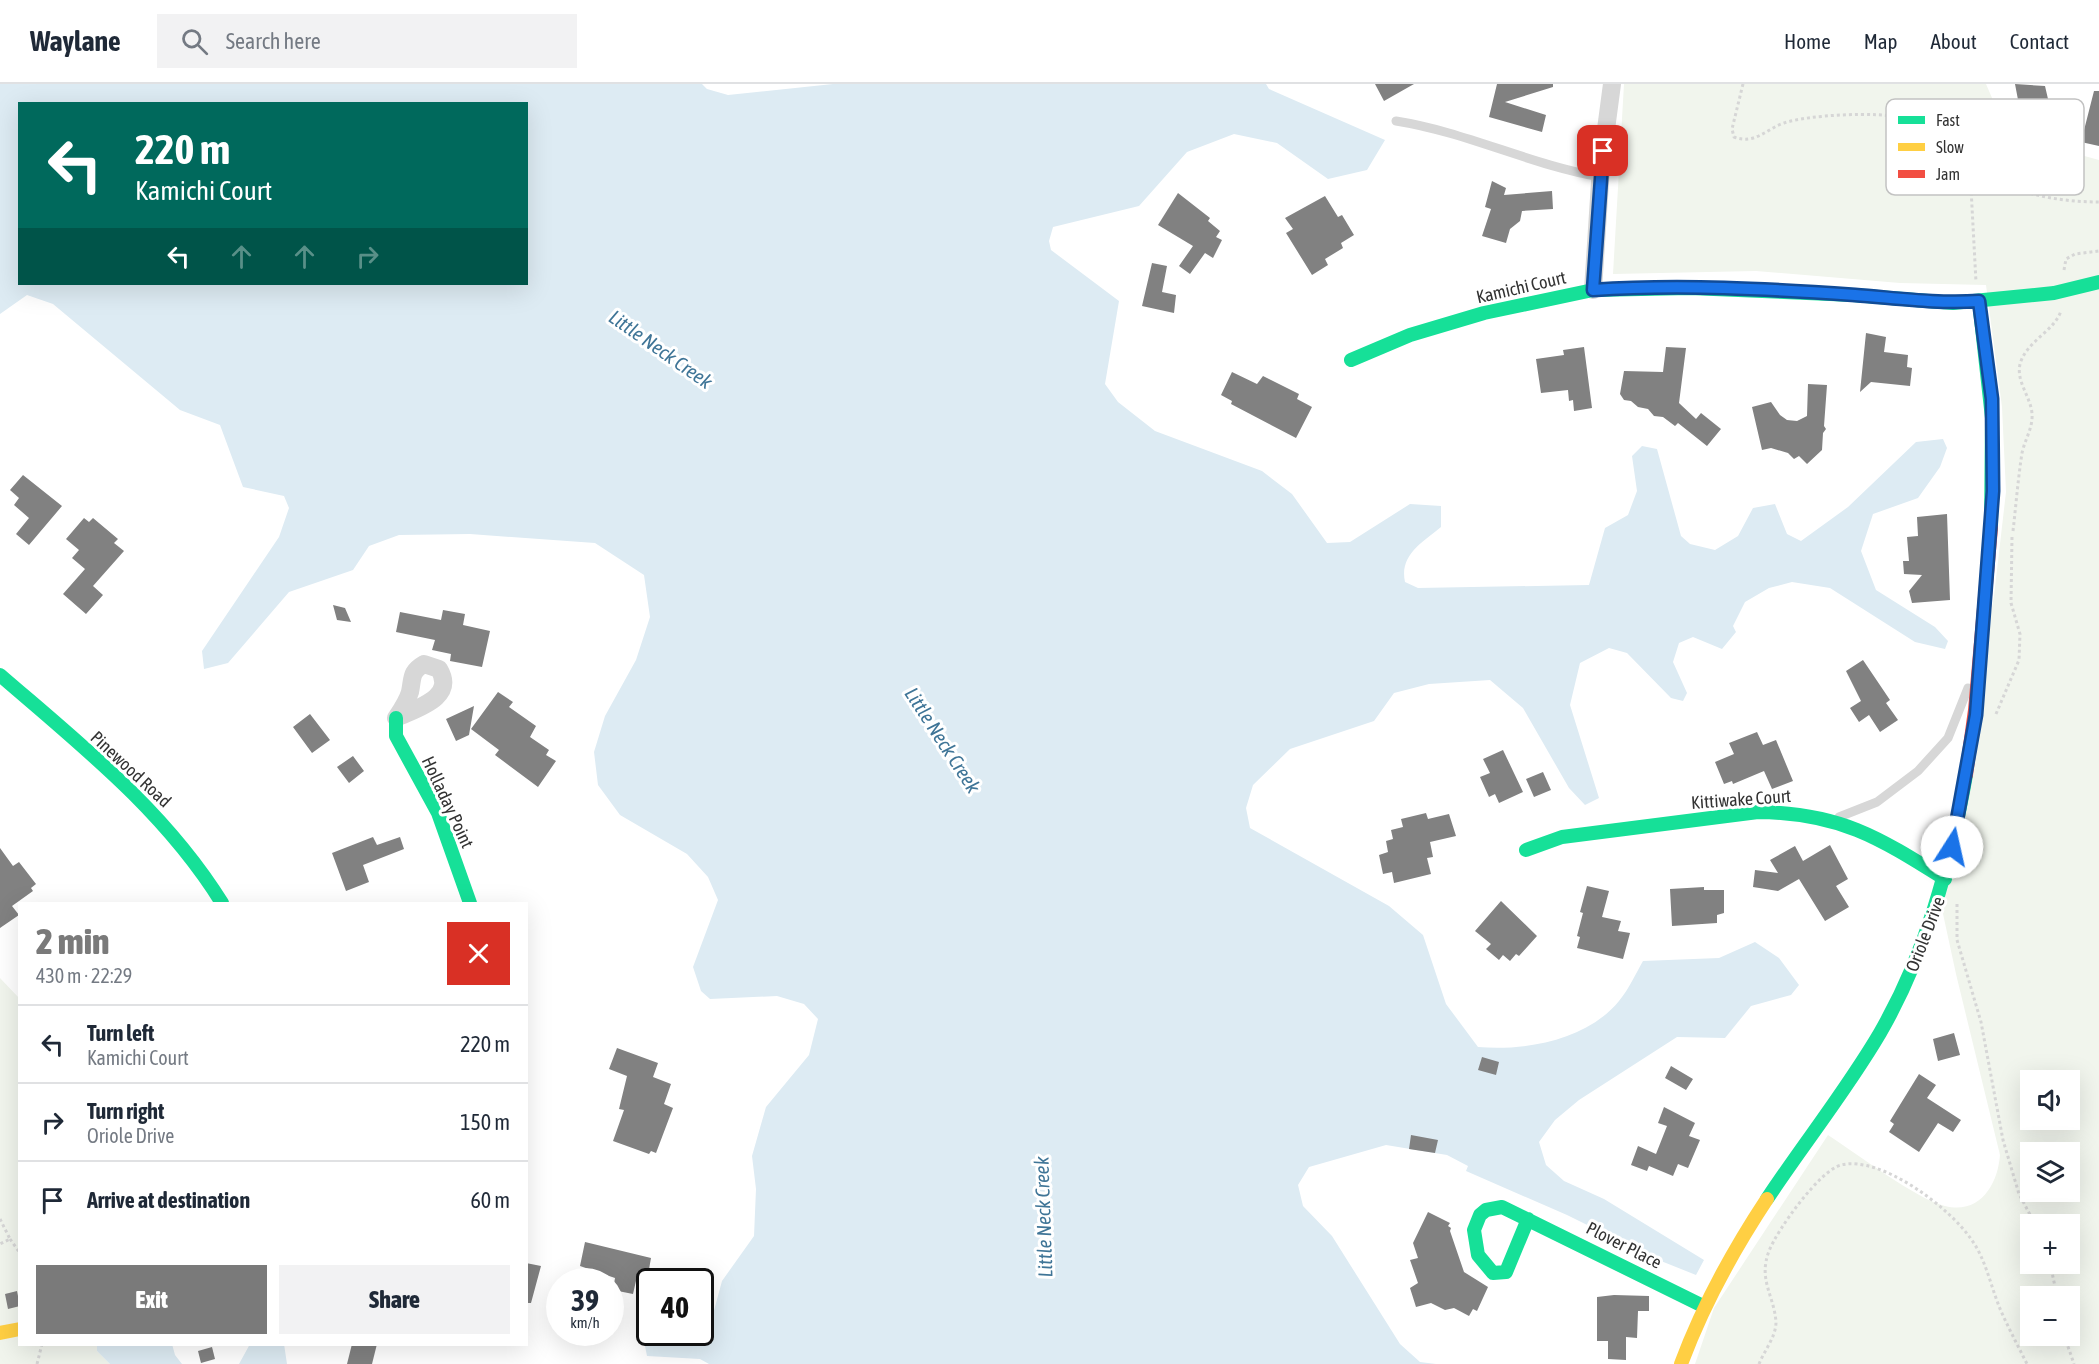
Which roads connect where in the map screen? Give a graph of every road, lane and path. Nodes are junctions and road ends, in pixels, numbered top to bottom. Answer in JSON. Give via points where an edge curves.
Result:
{"nodes":[{"id":1,"x":1612,"y":84,"type":"edge"},
{"id":2,"x":1743,"y":84,"type":"edge"},
{"id":3,"x":1886,"y":115,"type":"edge"},
{"id":4,"x":1396,"y":121,"type":"dead end"},
{"id":5,"x":1601,"y":177,"type":"junction"},
{"id":6,"x":1971,"y":195,"type":"edge"},
{"id":7,"x":2033,"y":195,"type":"edge"},
{"id":8,"x":2099,"y":202,"type":"edge"},
{"id":9,"x":2099,"y":251,"type":"edge"},
{"id":10,"x":2099,"y":282,"type":"edge"},
{"id":11,"x":1593,"y":290,"type":"junction"},
{"id":12,"x":2066,"y":290,"type":"junction"},
{"id":13,"x":1979,"y":301,"type":"junction"},
{"id":14,"x":1351,"y":360,"type":"dead end"},
{"id":15,"x":1982,"y":654,"type":"junction"},
{"id":16,"x":0,"y":675,"type":"edge"},
{"id":17,"x":396,"y":718,"type":"dead end"},
{"id":18,"x":1993,"y":722,"type":"dead end"},
{"id":19,"x":1834,"y":819,"type":"junction"},
{"id":20,"x":1526,"y":850,"type":"dead end"},
{"id":21,"x":1945,"y":879,"type":"junction"},
{"id":22,"x":1958,"y":898,"type":"dead end"},
{"id":23,"x":221,"y":902,"type":"edge"},
{"id":24,"x":470,"y":902,"type":"edge"},
{"id":25,"x":2030,"y":1214,"type":"edge"},
{"id":26,"x":0,"y":1219,"type":"edge"},
{"id":27,"x":1528,"y":1219,"type":"junction"},
{"id":28,"x":10,"y":1239,"type":"junction"},
{"id":29,"x":0,"y":1244,"type":"edge"},
{"id":30,"x":18,"y":1250,"type":"edge"},
{"id":31,"x":1702,"y":1306,"type":"junction"},
{"id":32,"x":18,"y":1329,"type":"edge"},
{"id":33,"x":0,"y":1333,"type":"edge"},
{"id":34,"x":42,"y":1346,"type":"edge"},
{"id":35,"x":2068,"y":1346,"type":"edge"},
{"id":36,"x":37,"y":1364,"type":"edge"},
{"id":37,"x":1680,"y":1364,"type":"edge"},
{"id":38,"x":1759,"y":1364,"type":"edge"},
{"id":39,"x":2027,"y":1364,"type":"edge"},
{"id":40,"x":2074,"y":1364,"type":"edge"}],
"edges":[{"from":1,"to":5,"type":"street"},
{"from":2,"to":3,"type":"path","via":[[1732,129],[1734,138],[1741,140],[1751,140],[1785,122]]},
{"from":4,"to":5,"type":"lane"},
{"from":5,"to":11,"type":"street"},
{"from":6,"to":13,"type":"path"},
{"from":7,"to":8,"type":"path","via":[[2066,202]]},
{"from":9,"to":12,"type":"path","via":[[2066,259]]},
{"from":10,"to":12,"type":"street","name":"Kamichi Court"},
{"from":11,"to":13,"type":"street","name":"Kamichi Court","via":[[1690,288],[1953,303]]},
{"from":11,"to":14,"type":"street","name":"Kamichi Court","via":[[1484,313],[1410,335]]},
{"from":12,"to":13,"type":"street","name":"Kamichi Court"},
{"from":12,"to":18,"type":"path","via":[[2059,316],[2036,338],[2020,363],[2019,376],[2032,410],[2032,425],[2023,450],[2010,565],[2011,603],[2020,634],[2019,660]]},
{"from":13,"to":15,"type":"street","name":"Oriole Drive","via":[[1992,411],[1993,491]]},
{"from":15,"to":19,"type":"lane","via":[[1948,738],[1918,771],[1877,802]]},
{"from":15,"to":21,"type":"street","name":"Oriole Drive","via":[[1976,715]]},
{"from":16,"to":23,"type":"street","name":"Pinewood Road","via":[[166,826],[190,853]]},
{"from":17,"to":24,"type":"street","name":"Holladay Point","via":[[394,734],[432,802]]},
{"from":19,"to":20,"type":"street","name":"Kittiwake Court","via":[[1787,811],[1758,812],[1562,837]]},
{"from":19,"to":21,"type":"street","name":"Kittiwake Court","via":[[1867,830]]},
{"from":21,"to":31,"type":"street","name":"Oriole Drive","via":[[1923,945],[1880,1033],[1737,1244]]},
{"from":22,"to":25,"type":"path","via":[[1957,940],[1981,1022],[2003,1140],[2019,1194]]},
{"from":26,"to":28,"type":"path"},
{"from":27,"to":27,"type":"street","name":"Plover Place","via":[[1495,1206],[1478,1216],[1475,1246],[1478,1256],[1493,1273],[1506,1272]]},
{"from":27,"to":31,"type":"street","name":"Plover Place"},
{"from":28,"to":29,"type":"path"},
{"from":28,"to":30,"type":"path"},
{"from":31,"to":37,"type":"street","name":"Oriole Drive"},
{"from":32,"to":33,"type":"street"},
{"from":34,"to":36,"type":"path"},
{"from":35,"to":40,"type":"path"},
{"from":38,"to":39,"type":"path","via":[[1776,1323],[1765,1284],[1769,1250],[1816,1180],[1841,1164],[1862,1165],[1911,1185],[1952,1216],[1973,1240]]}]}
